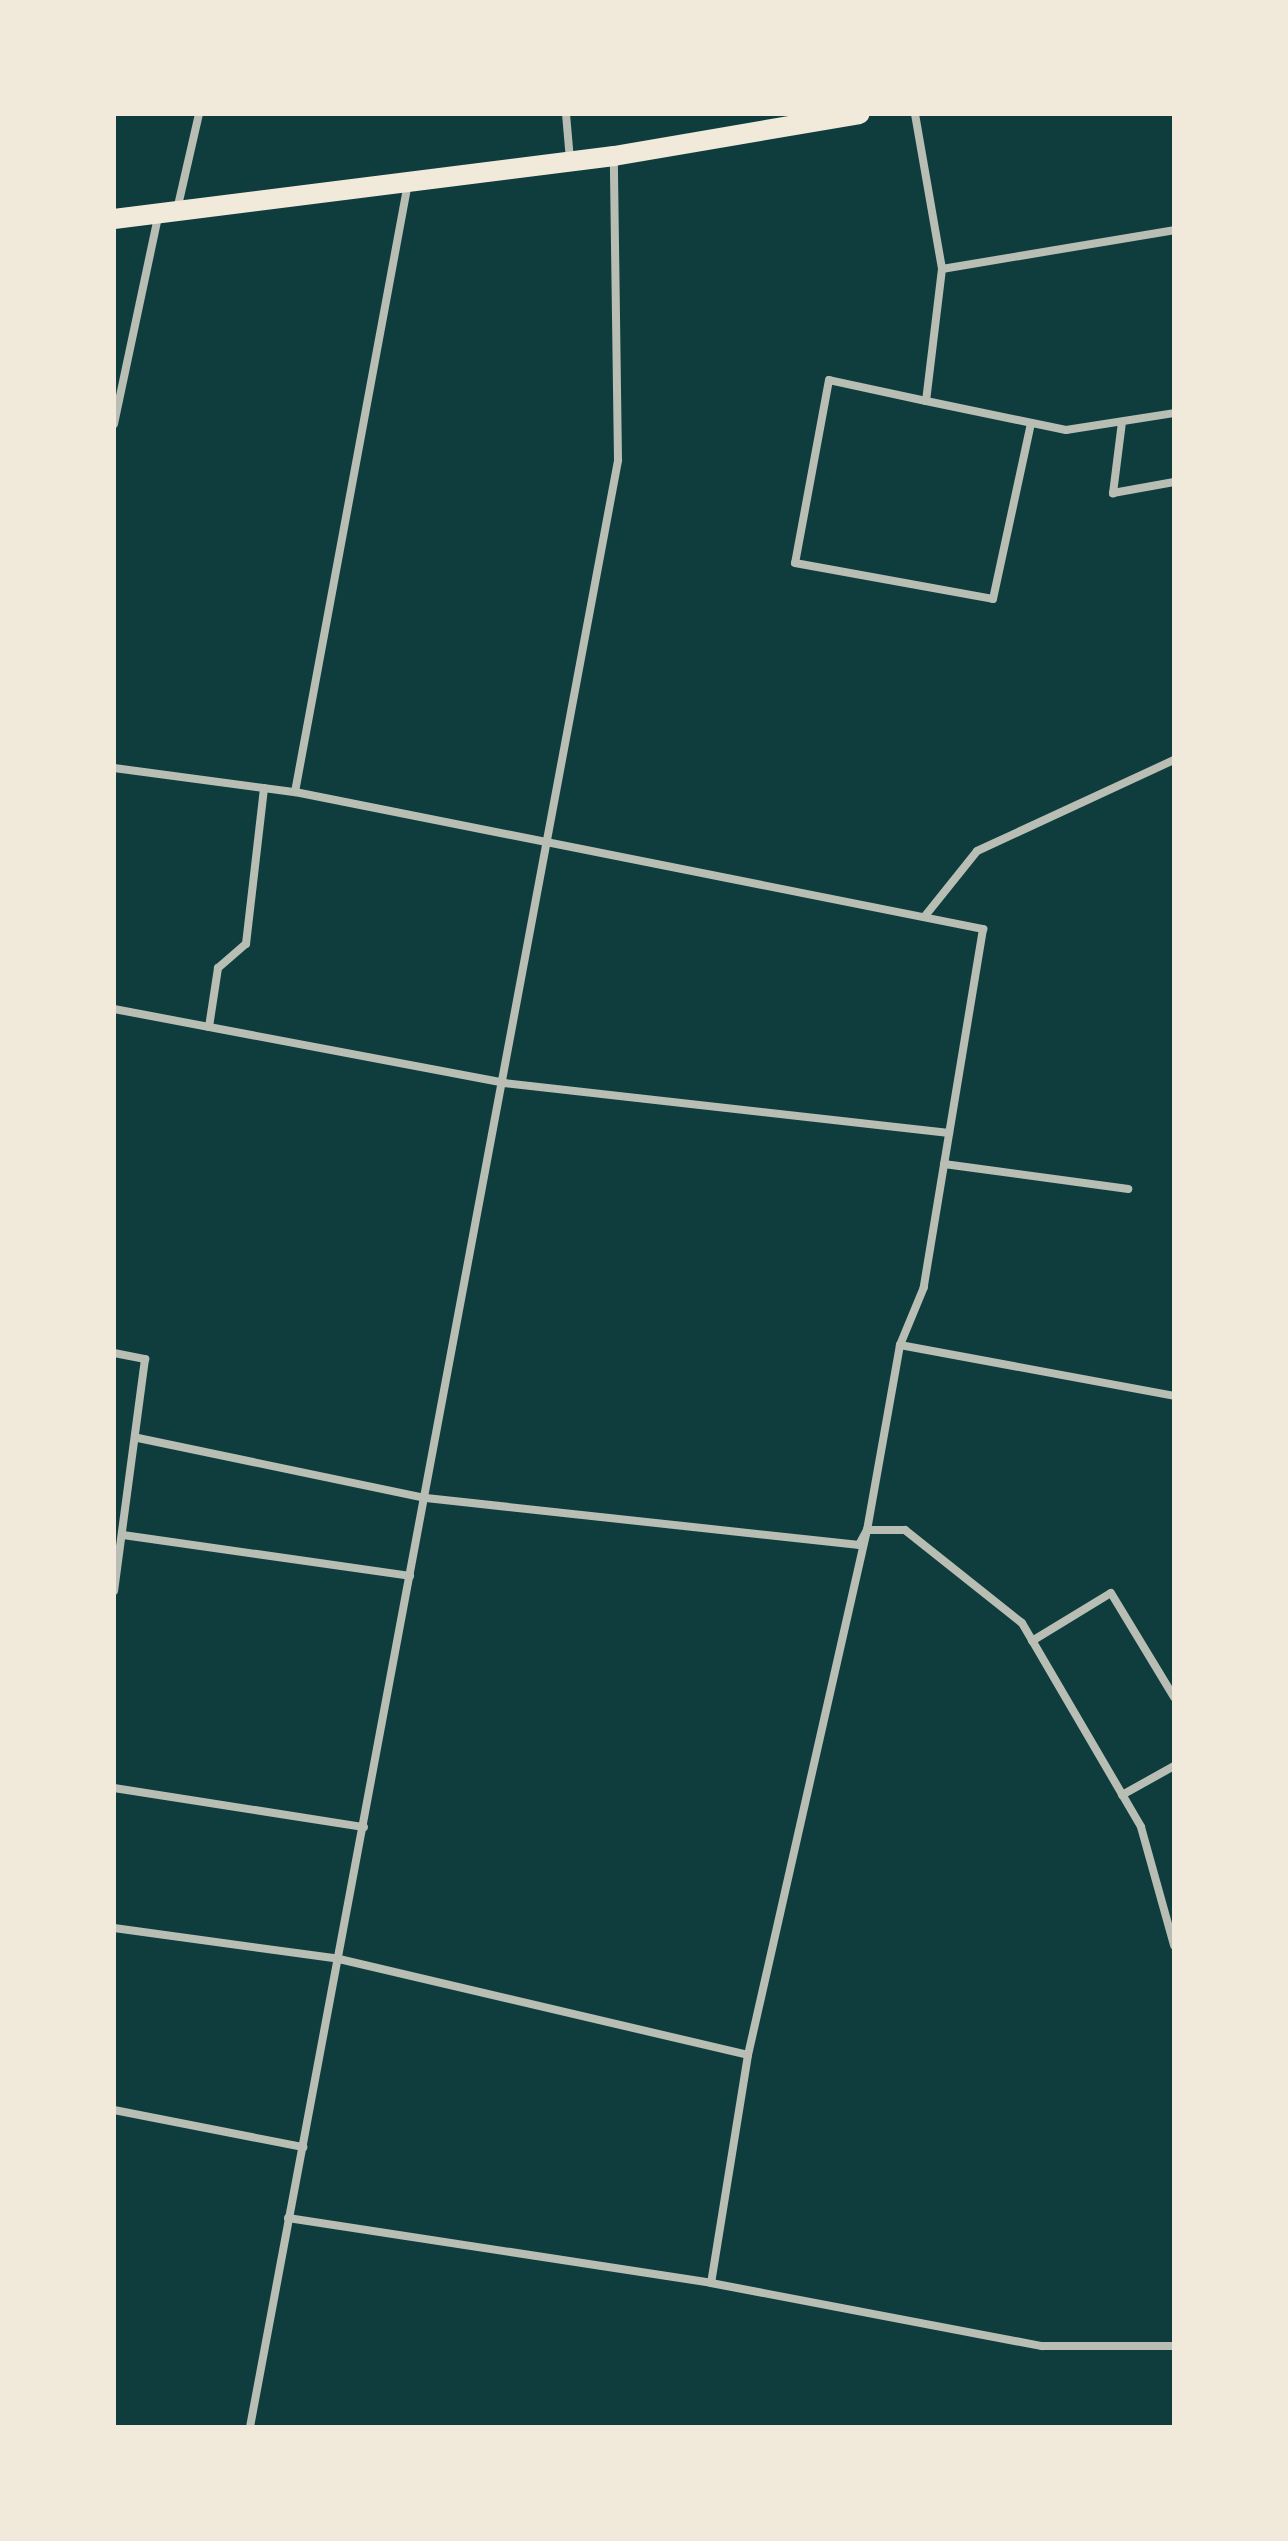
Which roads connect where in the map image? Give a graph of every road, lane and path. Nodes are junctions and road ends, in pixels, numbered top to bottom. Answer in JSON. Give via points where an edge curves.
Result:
{"nodes":[{"id":1,"x":199,"y":114,"type":"edge"},
{"id":2,"x":566,"y":114,"type":"edge"},
{"id":3,"x":859,"y":114,"type":"edge"},
{"id":4,"x":915,"y":114,"type":"edge"},
{"id":5,"x":614,"y":156,"type":"junction"},
{"id":6,"x":570,"y":160,"type":"junction"},
{"id":7,"x":409,"y":181,"type":"junction"},
{"id":8,"x":168,"y":212,"type":"junction"},
{"id":9,"x":114,"y":219,"type":"edge"},
{"id":10,"x":1174,"y":230,"type":"edge"},
{"id":11,"x":942,"y":269,"type":"junction"},
{"id":12,"x":926,"y":401,"type":"junction"},
{"id":13,"x":1174,"y":413,"type":"edge"},
{"id":14,"x":1122,"y":422,"type":"junction"},
{"id":15,"x":1031,"y":423,"type":"junction"},
{"id":16,"x":114,"y":424,"type":"edge"},
{"id":17,"x":1174,"y":482,"type":"edge"},
{"id":18,"x":1174,"y":760,"type":"edge"},
{"id":19,"x":114,"y":768,"type":"edge"},
{"id":20,"x":264,"y":788,"type":"junction"},
{"id":21,"x":295,"y":792,"type":"junction"},
{"id":22,"x":549,"y":843,"type":"junction"},
{"id":23,"x":925,"y":916,"type":"junction"},
{"id":24,"x":114,"y":1009,"type":"edge"},
{"id":25,"x":209,"y":1027,"type":"junction"},
{"id":26,"x":504,"y":1083,"type":"junction"},
{"id":27,"x":949,"y":1133,"type":"junction"},
{"id":28,"x":944,"y":1164,"type":"junction"},
{"id":29,"x":1128,"y":1189,"type":"dead end"},
{"id":30,"x":900,"y":1345,"type":"junction"},
{"id":31,"x":114,"y":1353,"type":"edge"},
{"id":32,"x":1174,"y":1396,"type":"edge"},
{"id":33,"x":138,"y":1438,"type":"junction"},
{"id":34,"x":426,"y":1498,"type":"junction"},
{"id":35,"x":867,"y":1530,"type":"junction"},
{"id":36,"x":123,"y":1535,"type":"junction"},
{"id":37,"x":410,"y":1576,"type":"junction"},
{"id":38,"x":114,"y":1591,"type":"edge"},
{"id":39,"x":1032,"y":1641,"type":"junction"},
{"id":40,"x":1174,"y":1697,"type":"edge"},
{"id":41,"x":1174,"y":1766,"type":"edge"},
{"id":42,"x":114,"y":1788,"type":"edge"},
{"id":43,"x":1122,"y":1795,"type":"junction"},
{"id":44,"x":364,"y":1827,"type":"junction"},
{"id":45,"x":1174,"y":1896,"type":"edge"},
{"id":46,"x":1162,"y":1902,"type":"junction"},
{"id":47,"x":114,"y":1928,"type":"edge"},
{"id":48,"x":1174,"y":1945,"type":"edge"},
{"id":49,"x":339,"y":1959,"type":"junction"},
{"id":50,"x":748,"y":2055,"type":"junction"},
{"id":51,"x":114,"y":2110,"type":"edge"},
{"id":52,"x":303,"y":2147,"type":"junction"},
{"id":53,"x":288,"y":2218,"type":"junction"},
{"id":54,"x":711,"y":2283,"type":"junction"},
{"id":55,"x":1174,"y":2346,"type":"edge"},
{"id":56,"x":250,"y":2427,"type":"edge"}],
"edges":[{"from":1,"to":8,"type":"street"},
{"from":2,"to":6,"type":"street"},
{"from":3,"to":5,"type":"main road"},
{"from":4,"to":11,"type":"street"},
{"from":5,"to":6,"type":"main road"},
{"from":5,"to":22,"type":"street","via":[[618,460]]},
{"from":6,"to":7,"type":"main road"},
{"from":7,"to":8,"type":"main road"},
{"from":7,"to":21,"type":"street"},
{"from":8,"to":9,"type":"main road"},
{"from":8,"to":16,"type":"street"},
{"from":10,"to":11,"type":"street"},
{"from":11,"to":12,"type":"street"},
{"from":12,"to":15,"type":"street"},
{"from":12,"to":15,"type":"street","via":[[829,380],[795,563],[993,599]]},
{"from":13,"to":14,"type":"street"},
{"from":14,"to":15,"type":"street","via":[[1066,430]]},
{"from":14,"to":17,"type":"street","via":[[1113,493]]},
{"from":18,"to":23,"type":"street","via":[[977,851]]},
{"from":19,"to":20,"type":"street"},
{"from":20,"to":21,"type":"street"},
{"from":20,"to":25,"type":"street","via":[[246,944],[218,968]]},
{"from":21,"to":22,"type":"street"},
{"from":22,"to":23,"type":"street"},
{"from":22,"to":26,"type":"street"},
{"from":23,"to":27,"type":"street","via":[[983,929]]},
{"from":24,"to":25,"type":"street"},
{"from":25,"to":26,"type":"street"},
{"from":26,"to":27,"type":"street"},
{"from":26,"to":34,"type":"street"},
{"from":27,"to":28,"type":"street"},
{"from":28,"to":29,"type":"street"},
{"from":28,"to":30,"type":"street","via":[[924,1287]]},
{"from":30,"to":32,"type":"street"},
{"from":30,"to":35,"type":"street"},
{"from":31,"to":33,"type":"street","via":[[145,1359]]},
{"from":33,"to":34,"type":"street"},
{"from":33,"to":36,"type":"street"},
{"from":34,"to":35,"type":"street","via":[[859,1545]]},
{"from":34,"to":37,"type":"street"},
{"from":35,"to":39,"type":"street","via":[[905,1530],[1022,1623]]},
{"from":35,"to":50,"type":"street"},
{"from":36,"to":37,"type":"street"},
{"from":36,"to":38,"type":"street"},
{"from":37,"to":44,"type":"street"},
{"from":39,"to":40,"type":"street","via":[[1111,1593]]},
{"from":39,"to":43,"type":"street"},
{"from":41,"to":43,"type":"street"},
{"from":42,"to":44,"type":"street"},
{"from":43,"to":46,"type":"street","via":[[1141,1827]]},
{"from":44,"to":49,"type":"street"},
{"from":45,"to":46,"type":"street"},
{"from":46,"to":48,"type":"street"},
{"from":47,"to":49,"type":"street"},
{"from":49,"to":50,"type":"street"},
{"from":49,"to":52,"type":"street"},
{"from":50,"to":54,"type":"street"},
{"from":51,"to":52,"type":"street"},
{"from":52,"to":53,"type":"street"},
{"from":53,"to":54,"type":"street"},
{"from":53,"to":56,"type":"street"},
{"from":54,"to":55,"type":"street","via":[[1042,2346]]}]}
